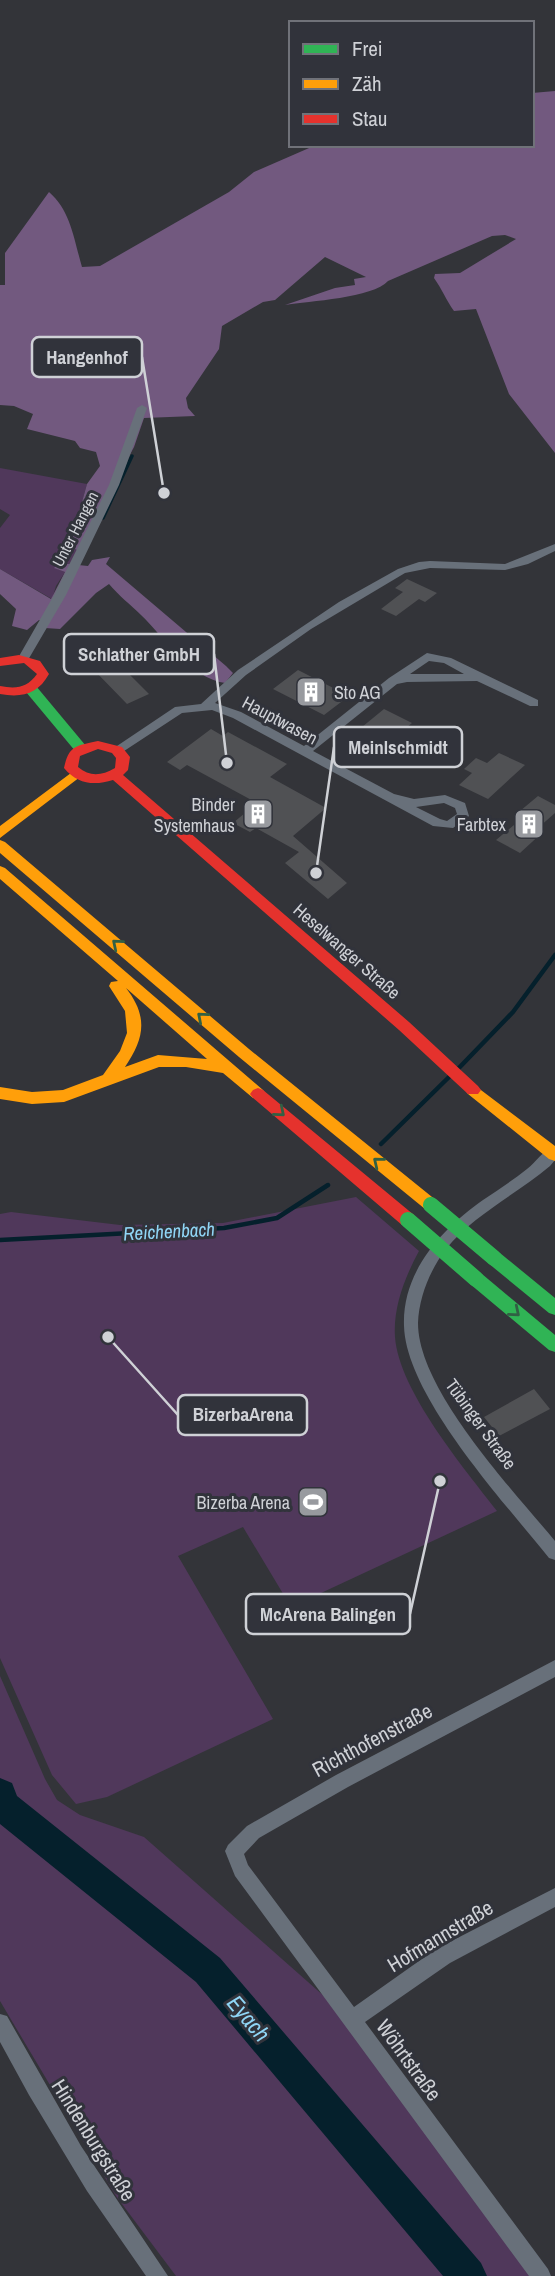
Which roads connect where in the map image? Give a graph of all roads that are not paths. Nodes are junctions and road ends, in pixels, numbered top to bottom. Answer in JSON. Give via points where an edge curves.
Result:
{"nodes":[{"id":1,"x":142,"y":408,"type":"dead end"},
{"id":2,"x":555,"y":547,"type":"edge"},
{"id":3,"x":24,"y":658,"type":"junction"},
{"id":4,"x":0,"y":662,"type":"edge"},
{"id":5,"x":479,"y":677,"type":"junction"},
{"id":6,"x":393,"y":681,"type":"junction"},
{"id":7,"x":31,"y":689,"type":"junction"},
{"id":8,"x":0,"y":690,"type":"edge"},
{"id":9,"x":534,"y":703,"type":"dead end"},
{"id":10,"x":205,"y":706,"type":"junction"},
{"id":11,"x":81,"y":749,"type":"junction"},
{"id":12,"x":117,"y":750,"type":"junction"},
{"id":13,"x":304,"y":752,"type":"junction"},
{"id":14,"x":75,"y":774,"type":"junction"},
{"id":15,"x":115,"y":775,"type":"junction"},
{"id":16,"x":387,"y":797,"type":"junction"},
{"id":17,"x":0,"y":833,"type":"edge"},
{"id":18,"x":6,"y":850,"type":"edge"},
{"id":19,"x":0,"y":871,"type":"edge"},
{"id":20,"x":92,"y":953,"type":"junction"},
{"id":21,"x":228,"y":1069,"type":"junction"},
{"id":22,"x":109,"y":1078,"type":"junction"},
{"id":23,"x":0,"y":1093,"type":"edge"},
{"id":24,"x":554,"y":1153,"type":"edge"},
{"id":25,"x":555,"y":1308,"type":"edge"},
{"id":26,"x":555,"y":1345,"type":"edge"},
{"id":27,"x":555,"y":1553,"type":"edge"},
{"id":28,"x":555,"y":1668,"type":"edge"},
{"id":29,"x":241,"y":1870,"type":"joint"},
{"id":30,"x":554,"y":1898,"type":"edge"},
{"id":31,"x":351,"y":2020,"type":"junction"},
{"id":32,"x":0,"y":2023,"type":"edge"},
{"id":33,"x":158,"y":2276,"type":"edge"},
{"id":34,"x":541,"y":2276,"type":"edge"}],
"edges":[{"from":1,"to":3,"type":"street","name":"Unter Hangen","via":[[114,485]]},
{"from":2,"to":10,"type":"street","via":[[507,567],[417,565],[294,635],[223,686]]},
{"from":3,"to":4,"type":"main road"},
{"from":3,"to":7,"type":"main road","via":[[42,668],[42,680]]},
{"from":5,"to":6,"type":"street"},
{"from":5,"to":6,"type":"street","via":[[447,660],[427,657]]},
{"from":5,"to":9,"type":"street"},
{"from":6,"to":13,"type":"street"},
{"from":7,"to":8,"type":"main road"},
{"from":7,"to":11,"type":"main road"},
{"from":10,"to":12,"type":"street","via":[[179,710]]},
{"from":10,"to":13,"type":"street","name":"Hauptwasen","via":[[237,715]]},
{"from":11,"to":12,"type":"main road","via":[[98,745]]},
{"from":11,"to":14,"type":"main road","via":[[70,761]]},
{"from":12,"to":15,"type":"main road","via":[[124,764]]},
{"from":13,"to":16,"type":"street","name":"Hauptwasen"},
{"from":14,"to":15,"type":"main road","via":[[95,780]]},
{"from":14,"to":17,"type":"main road"},
{"from":15,"to":24,"type":"main road","name":"Heselwanger Straße","via":[[457,1077]]},
{"from":16,"to":16,"type":"street","name":"Hauptwasen","via":[[437,823],[449,825],[463,816],[461,806],[452,801],[414,803]]},
{"from":25,"to":18,"type":"main road","one_way":true,"bridge":true},
{"from":19,"to":20,"type":"main road"},
{"from":20,"to":21,"type":"main road"},
{"from":20,"to":22,"type":"main road","via":[[104,974],[134,1004],[137,1024],[132,1046]]},
{"from":21,"to":22,"type":"main road","via":[[187,1060],[149,1063]]},
{"from":21,"to":26,"type":"main road","one_way":true,"bridge":true},
{"from":22,"to":23,"type":"main road","via":[[84,1091],[53,1098]]},
{"from":24,"to":27,"type":"street","name":"Tübinger Straße","via":[[450,1234],[420,1283],[411,1335],[425,1378],[452,1421]]},
{"from":28,"to":29,"type":"street","name":"Richthofenstraße","via":[[253,1832],[234,1851]]},
{"from":29,"to":31,"type":"street","name":"Wöhrtstraße"},
{"from":30,"to":31,"type":"street","name":"Hofmannstraße","via":[[443,1956]]},
{"from":31,"to":34,"type":"street","name":"Wöhrtstraße"},
{"from":32,"to":33,"type":"street","name":"Hindenburgstraße","via":[[115,2218]]}]}
